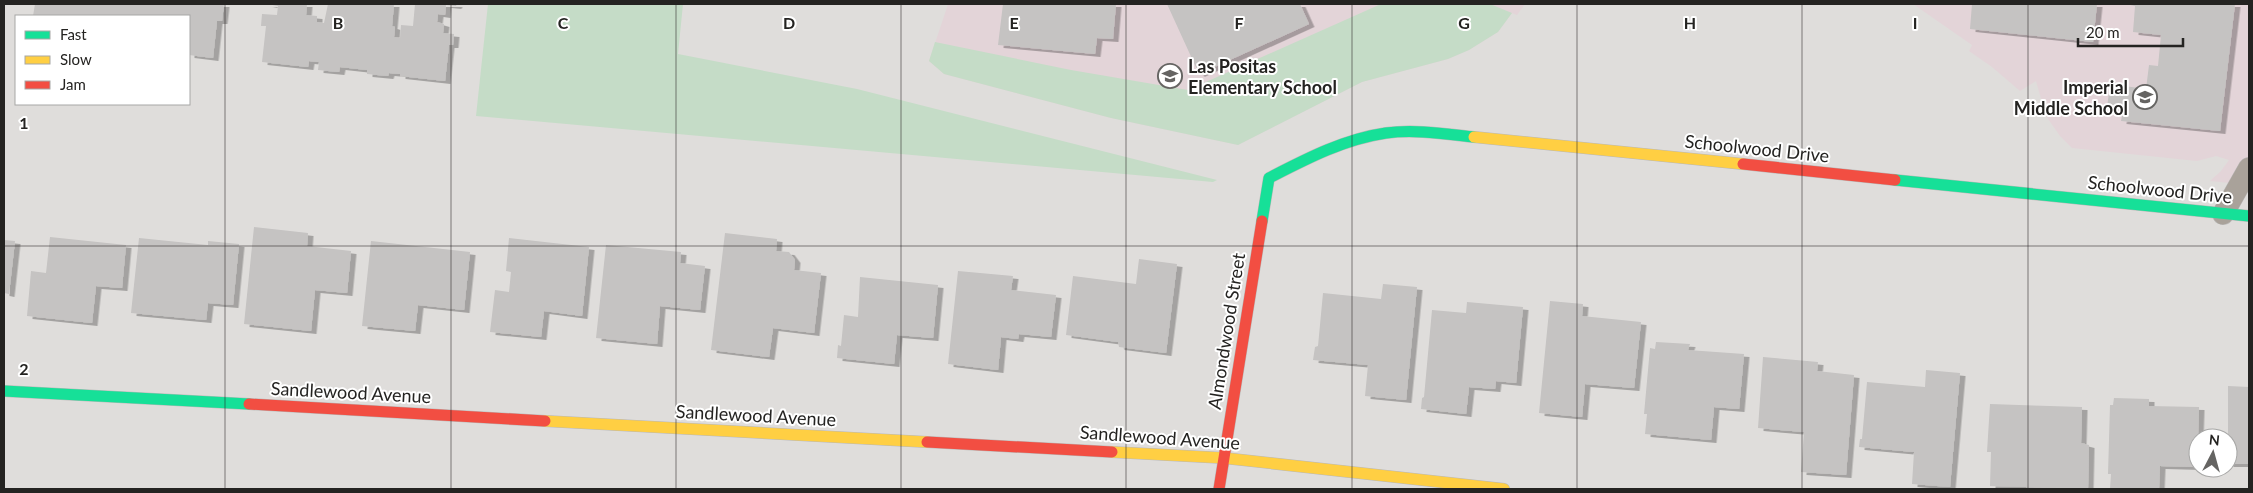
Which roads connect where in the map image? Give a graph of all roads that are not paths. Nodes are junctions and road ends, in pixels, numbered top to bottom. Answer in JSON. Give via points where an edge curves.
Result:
{"nodes":[{"id":1,"x":2249,"y":168,"type":"edge"},
{"id":2,"x":1269,"y":178,"type":"joint"},
{"id":3,"x":2223,"y":214,"type":"junction"},
{"id":4,"x":2249,"y":216,"type":"edge"},
{"id":5,"x":4,"y":391,"type":"edge"},
{"id":6,"x":1224,"y":458,"type":"junction"},
{"id":7,"x":1219,"y":489,"type":"edge"},
{"id":8,"x":1504,"y":489,"type":"edge"}],
"edges":[{"from":1,"to":3,"type":"lane"},
{"from":2,"to":3,"type":"street","name":"Schoolwood Drive","via":[[1307,158],[1360,138],[1388,133],[1445,134]]},
{"from":2,"to":6,"type":"street","name":"Almondwood Street"},
{"from":3,"to":4,"type":"street","name":"Schoolwood Drive"},
{"from":5,"to":6,"type":"street","name":"Sandlewood Avenue"},
{"from":6,"to":7,"type":"street","name":"Almondwood Street"},
{"from":6,"to":8,"type":"street","name":"Sandlewood Avenue"}]}
